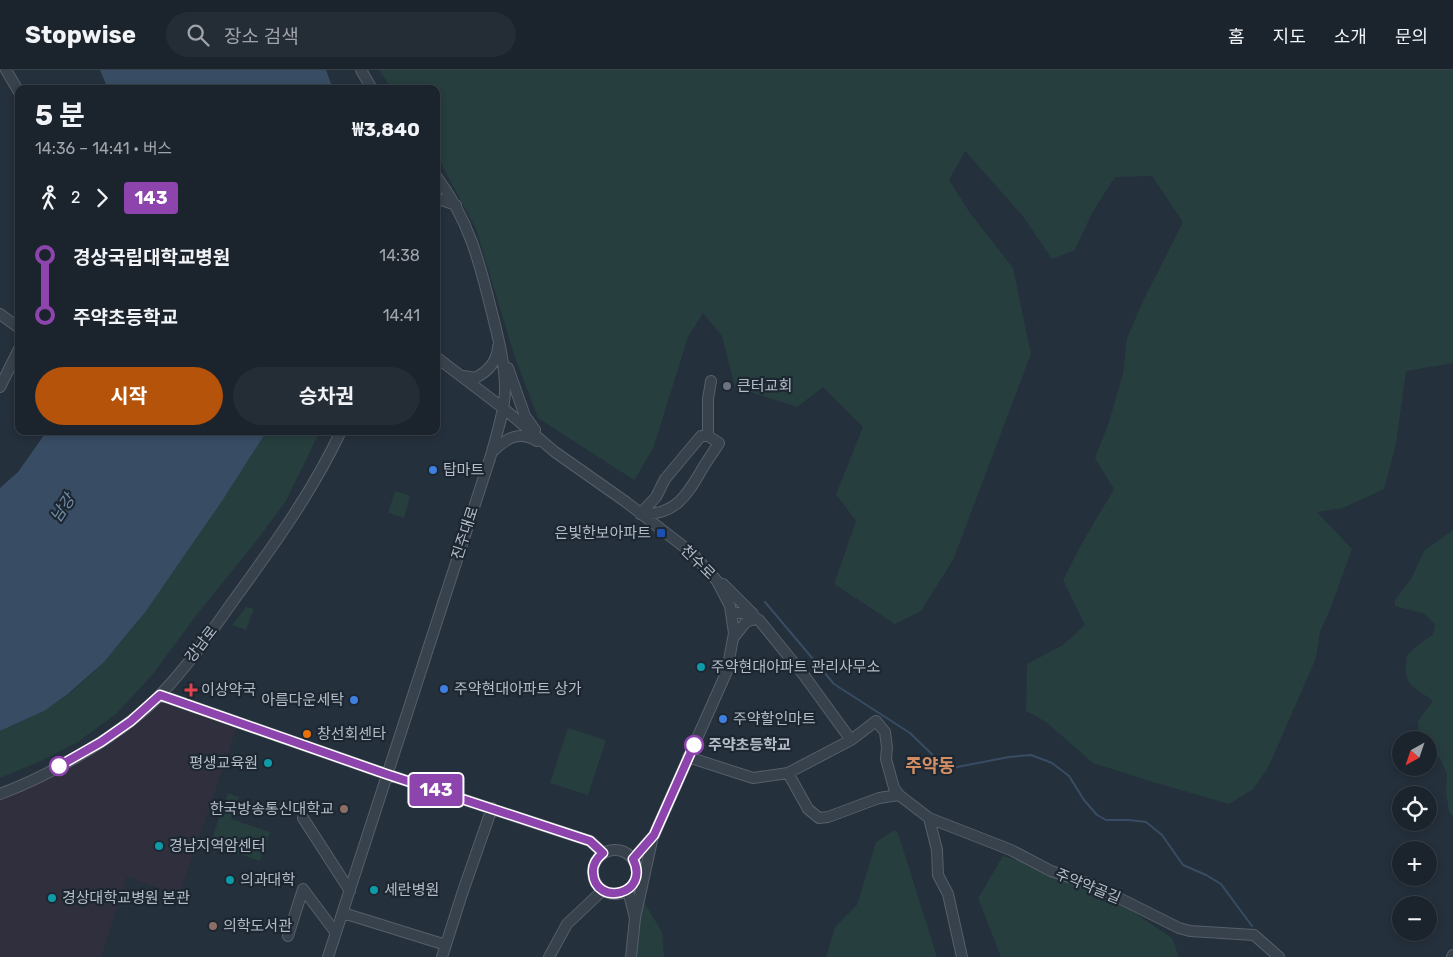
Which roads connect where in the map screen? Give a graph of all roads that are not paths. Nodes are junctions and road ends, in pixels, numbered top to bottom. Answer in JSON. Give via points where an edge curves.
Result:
{"nodes":[{"id":1,"x":6,"y":70,"type":"edge"},
{"id":2,"x":361,"y":70,"type":"edge"},
{"id":3,"x":15,"y":85,"type":"edge"},
{"id":4,"x":370,"y":85,"type":"edge"},
{"id":5,"x":440,"y":182,"type":"edge"},
{"id":6,"x":440,"y":200,"type":"edge"},
{"id":7,"x":456,"y":206,"type":"junction"},
{"id":8,"x":0,"y":314,"type":"edge"},
{"id":9,"x":15,"y":325,"type":"edge"},
{"id":10,"x":498,"y":339,"type":"junction"},
{"id":11,"x":15,"y":357,"type":"edge"},
{"id":12,"x":440,"y":360,"type":"edge"},
{"id":13,"x":459,"y":375,"type":"junction"},
{"id":14,"x":711,"y":381,"type":"dead end"},
{"id":15,"x":0,"y":387,"type":"edge"},
{"id":16,"x":503,"y":408,"type":"junction"},
{"id":17,"x":339,"y":435,"type":"edge"},
{"id":18,"x":708,"y":436,"type":"junction"},
{"id":19,"x":492,"y":452,"type":"junction"},
{"id":20,"x":554,"y":452,"type":"junction"},
{"id":21,"x":640,"y":514,"type":"junction"},
{"id":22,"x":692,"y":553,"type":"junction"},
{"id":23,"x":732,"y":613,"type":"junction"},
{"id":24,"x":759,"y":620,"type":"junction"},
{"id":25,"x":734,"y":637,"type":"junction"},
{"id":26,"x":160,"y":695,"type":"junction"},
{"id":27,"x":851,"y":740,"type":"junction"},
{"id":28,"x":688,"y":757,"type":"junction"},
{"id":29,"x":788,"y":773,"type":"junction"},
{"id":30,"x":386,"y":774,"type":"junction"},
{"id":31,"x":0,"y":794,"type":"edge"},
{"id":32,"x":899,"y":795,"type":"junction"},
{"id":33,"x":492,"y":808,"type":"junction"},
{"id":34,"x":303,"y":818,"type":"dead end"},
{"id":35,"x":928,"y":818,"type":"junction"},
{"id":36,"x":654,"y":835,"type":"junction"},
{"id":37,"x":603,"y":853,"type":"junction"},
{"id":38,"x":633,"y":859,"type":"junction"},
{"id":39,"x":603,"y":890,"type":"junction"},
{"id":40,"x":628,"y":890,"type":"junction"},
{"id":41,"x":350,"y":892,"type":"junction"},
{"id":42,"x":342,"y":913,"type":"junction"},
{"id":43,"x":636,"y":918,"type":"junction"},
{"id":44,"x":336,"y":933,"type":"junction"},
{"id":45,"x":288,"y":936,"type":"dead end"},
{"id":46,"x":446,"y":945,"type":"junction"},
{"id":47,"x":328,"y":957,"type":"edge"},
{"id":48,"x":442,"y":957,"type":"edge"},
{"id":49,"x":549,"y":957,"type":"edge"},
{"id":50,"x":631,"y":957,"type":"edge"},
{"id":51,"x":962,"y":957,"type":"edge"},
{"id":52,"x":1279,"y":957,"type":"edge"}],
"edges":[{"from":1,"to":3,"type":"street"},
{"from":2,"to":4,"type":"street"},
{"from":5,"to":7,"type":"street","name":"진주대로"},
{"from":6,"to":7,"type":"street"},
{"from":7,"to":10,"type":"street","name":"진주대로","via":[[470,234]]},
{"from":8,"to":9,"type":"street"},
{"from":10,"to":13,"type":"street","via":[[498,352],[489,369],[475,378]]},
{"from":10,"to":16,"type":"street","name":"진주대로","via":[[504,376]]},
{"from":10,"to":20,"type":"street","via":[[525,416]]},
{"from":11,"to":15,"type":"street"},
{"from":12,"to":13,"type":"street","name":"천수로"},
{"from":13,"to":16,"type":"street","name":"천수로"},
{"from":14,"to":18,"type":"street"},
{"from":16,"to":19,"type":"street","name":"진주대로"},
{"from":16,"to":20,"type":"street","name":"천수로"},
{"from":17,"to":26,"type":"street","name":"강남로","via":[[320,473],[257,568],[201,646]]},
{"from":18,"to":21,"type":"street","via":[[701,436]]},
{"from":18,"to":21,"type":"street","via":[[718,443],[682,500],[654,515]]},
{"from":19,"to":20,"type":"street","via":[[511,437],[520,436],[529,436]]},
{"from":19,"to":30,"type":"street","name":"진주대로"},
{"from":20,"to":21,"type":"street","name":"천수로"},
{"from":21,"to":22,"type":"street","name":"천수로"},
{"from":22,"to":23,"type":"street","name":"천수로","via":[[717,581]]},
{"from":22,"to":24,"type":"street"},
{"from":23,"to":24,"type":"street","via":[[746,613]]},
{"from":23,"to":25,"type":"street","name":"천수로"},
{"from":24,"to":25,"type":"street","via":[[753,619],[745,624]]},
{"from":24,"to":27,"type":"street"},
{"from":25,"to":28,"type":"street","name":"천수로","via":[[727,671]]},
{"from":26,"to":30,"type":"street"},
{"from":26,"to":31,"type":"street","name":"강남로","via":[[101,742],[39,778]]},
{"from":27,"to":29,"type":"street","name":"주약약골길"},
{"from":27,"to":32,"type":"street","name":"주약약골길","via":[[876,721],[885,732],[886,759]]},
{"from":28,"to":29,"type":"street","name":"주약약골길","via":[[753,778]]},
{"from":28,"to":36,"type":"street","name":"천수로"},
{"from":29,"to":32,"type":"street","via":[[808,809],[819,818],[879,798]]},
{"from":30,"to":33,"type":"street"},
{"from":30,"to":41,"type":"street","name":"진주대로"},
{"from":32,"to":35,"type":"street","name":"주약약골길"},
{"from":33,"to":37,"type":"street","via":[[590,841]]},
{"from":33,"to":46,"type":"street"},
{"from":34,"to":41,"type":"street"},
{"from":35,"to":51,"type":"street","via":[[937,850],[938,875],[948,894]]},
{"from":35,"to":52,"type":"street","name":"주약약골길","via":[[1011,850],[1051,871],[1093,885],[1179,928],[1254,934]]},
{"from":36,"to":38,"type":"street","name":"천수로"},
{"from":36,"to":43,"type":"street"},
{"from":37,"to":38,"type":"street","via":[[622,850]]},
{"from":37,"to":39,"type":"street","via":[[593,868],[594,881]]},
{"from":38,"to":40,"type":"street","via":[[636,879]]},
{"from":39,"to":40,"type":"street","via":[[615,894]]},
{"from":39,"to":49,"type":"street","via":[[567,924]]},
{"from":40,"to":43,"type":"street"},
{"from":41,"to":42,"type":"street","name":"진주대로"},
{"from":42,"to":44,"type":"street","name":"진주대로"},
{"from":42,"to":46,"type":"street"},
{"from":43,"to":50,"type":"street"},
{"from":44,"to":45,"type":"street","via":[[304,889]]},
{"from":44,"to":47,"type":"street","name":"진주대로"},
{"from":46,"to":48,"type":"street"}]}
